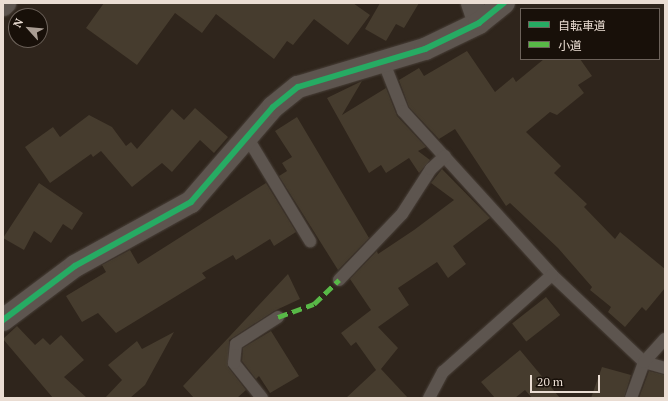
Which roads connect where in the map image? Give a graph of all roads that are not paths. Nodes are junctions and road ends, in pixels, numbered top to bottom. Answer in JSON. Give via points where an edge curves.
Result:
{"nodes":[{"id":1,"x":5,"y":3,"type":"edge"},
{"id":2,"x":472,"y":3,"type":"edge"},
{"id":3,"x":504,"y":3,"type":"edge"},
{"id":4,"x":3,"y":5,"type":"edge"},
{"id":5,"x":479,"y":23,"type":"junction"},
{"id":6,"x":384,"y":63,"type":"junction"},
{"id":7,"x":247,"y":137,"type":"junction"},
{"id":8,"x":445,"y":156,"type":"junction"},
{"id":9,"x":310,"y":241,"type":"dead end"},
{"id":10,"x":552,"y":274,"type":"junction"},
{"id":11,"x":339,"y":280,"type":"dead end"},
{"id":12,"x":278,"y":317,"type":"dead end"},
{"id":13,"x":3,"y":320,"type":"edge"},
{"id":14,"x":665,"y":339,"type":"edge"},
{"id":15,"x":644,"y":362,"type":"junction"},
{"id":16,"x":665,"y":368,"type":"edge"},
{"id":17,"x":262,"y":398,"type":"edge"},
{"id":18,"x":429,"y":398,"type":"edge"},
{"id":19,"x":631,"y":398,"type":"edge"}],
"edges":[{"from":1,"to":4,"type":"street"},
{"from":2,"to":5,"type":"street"},
{"from":3,"to":5,"type":"street"},
{"from":5,"to":6,"type":"street","via":[[425,49]]},
{"from":6,"to":7,"type":"street","via":[[298,87],[273,108]]},
{"from":6,"to":8,"type":"lane","via":[[403,111]]},
{"from":7,"to":9,"type":"lane"},
{"from":7,"to":13,"type":"street","via":[[191,202],[75,266]]},
{"from":8,"to":10,"type":"lane"},
{"from":8,"to":11,"type":"lane","via":[[431,169],[402,214]]},
{"from":10,"to":15,"type":"lane"},
{"from":10,"to":18,"type":"lane","via":[[443,372]]},
{"from":12,"to":17,"type":"lane","via":[[236,344],[234,363]]},
{"from":14,"to":15,"type":"lane"},
{"from":15,"to":16,"type":"lane"},
{"from":15,"to":19,"type":"lane"}]}
